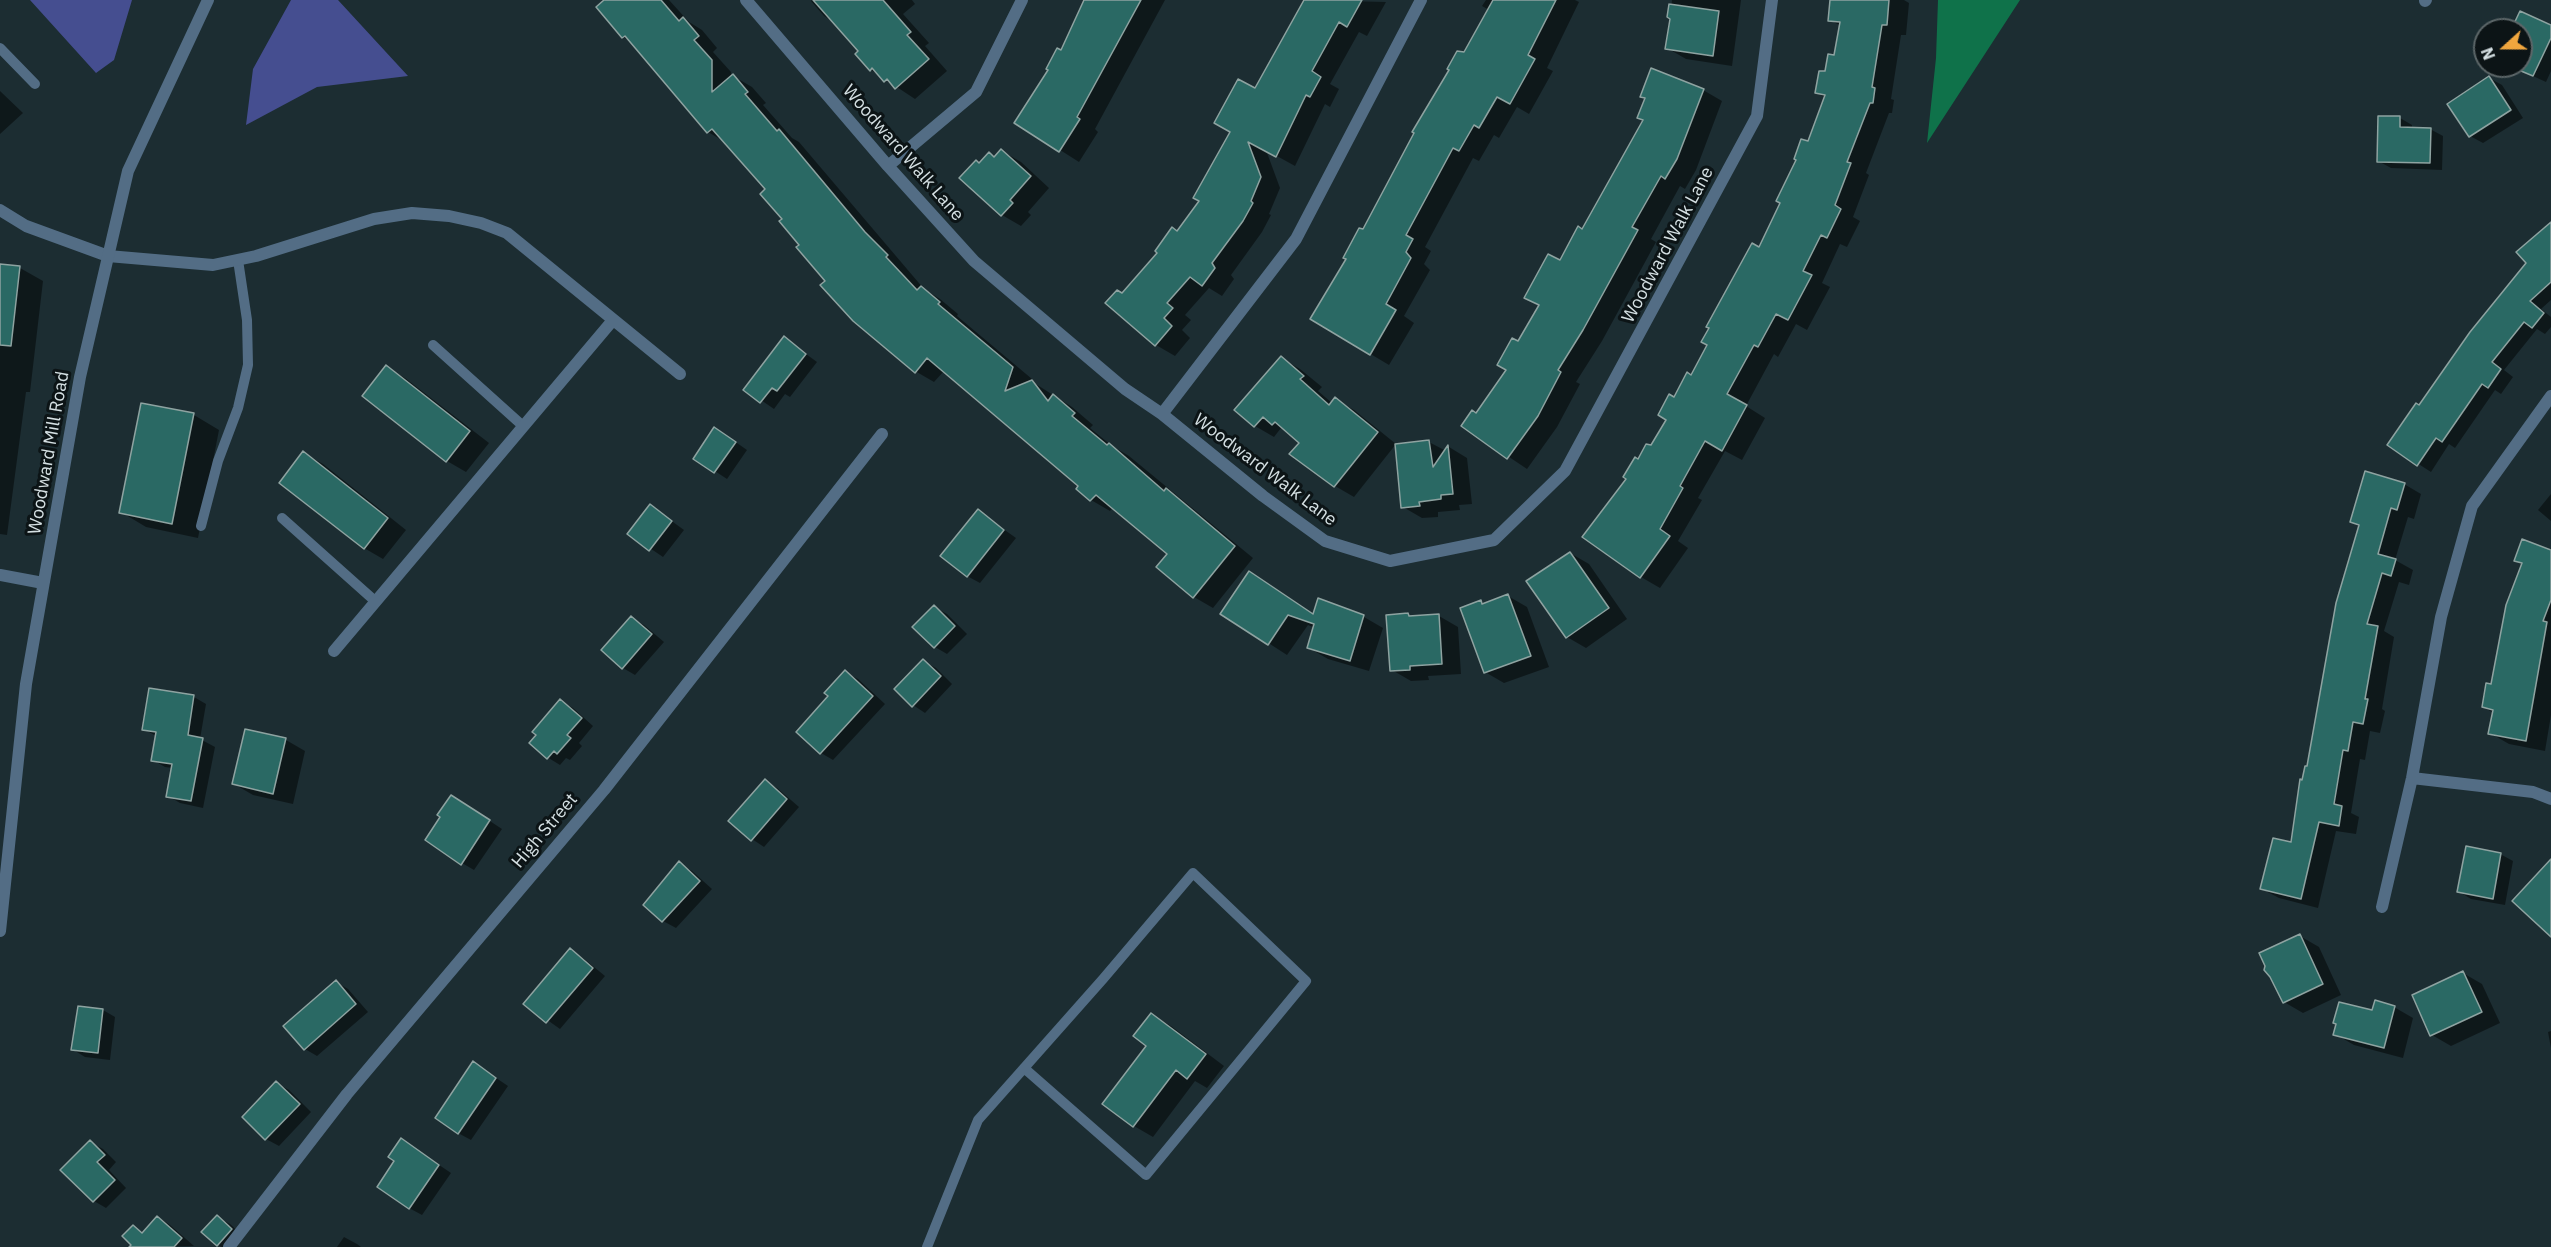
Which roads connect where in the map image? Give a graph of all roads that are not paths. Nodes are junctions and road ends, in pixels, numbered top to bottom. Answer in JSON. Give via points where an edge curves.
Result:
{"nodes":[{"id":1,"x":208,"y":0,"type":"edge"},
{"id":2,"x":746,"y":0,"type":"edge"},
{"id":3,"x":1022,"y":0,"type":"edge"},
{"id":4,"x":1421,"y":0,"type":"edge"},
{"id":5,"x":1772,"y":0,"type":"edge"},
{"id":6,"x":0,"y":48,"type":"edge"},
{"id":7,"x":35,"y":84,"type":"dead end"},
{"id":8,"x":888,"y":166,"type":"junction"},
{"id":9,"x":0,"y":210,"type":"edge"},
{"id":10,"x":108,"y":256,"type":"junction"},
{"id":11,"x":238,"y":260,"type":"junction"},
{"id":12,"x":613,"y":320,"type":"junction"},
{"id":13,"x":433,"y":345,"type":"dead end"},
{"id":14,"x":680,"y":374,"type":"dead end"},
{"id":15,"x":2551,"y":396,"type":"edge"},
{"id":16,"x":1162,"y":414,"type":"junction"},
{"id":17,"x":523,"y":426,"type":"junction"},
{"id":18,"x":882,"y":434,"type":"dead end"},
{"id":19,"x":282,"y":518,"type":"dead end"},
{"id":20,"x":201,"y":526,"type":"dead end"},
{"id":21,"x":0,"y":575,"type":"edge"},
{"id":22,"x":43,"y":583,"type":"junction"},
{"id":23,"x":375,"y":601,"type":"junction"},
{"id":24,"x":334,"y":651,"type":"dead end"},
{"id":25,"x":2412,"y":778,"type":"junction"},
{"id":26,"x":2551,"y":799,"type":"edge"},
{"id":27,"x":2382,"y":907,"type":"dead end"},
{"id":28,"x":0,"y":931,"type":"edge"},
{"id":29,"x":1024,"y":1068,"type":"junction"},
{"id":30,"x":230,"y":1247,"type":"edge"},
{"id":31,"x":927,"y":1247,"type":"edge"}],
"edges":[{"from":1,"to":10,"type":"street","name":"Woodward Mill Road","via":[[128,171]]},
{"from":2,"to":8,"type":"street","name":"Woodward Walk Lane"},
{"from":3,"to":8,"type":"street","via":[[976,92]]},
{"from":4,"to":16,"type":"street","via":[[1296,239]]},
{"from":5,"to":16,"type":"street","name":"Woodward Walk Lane","via":[[1757,116],[1565,471],[1494,540],[1389,561],[1325,541]]},
{"from":6,"to":7,"type":"lane"},
{"from":8,"to":16,"type":"street","name":"Woodward Walk Lane","via":[[974,261],[1125,389]]},
{"from":9,"to":10,"type":"street","via":[[26,226]]},
{"from":10,"to":11,"type":"street","via":[[213,265]]},
{"from":10,"to":22,"type":"street","name":"Woodward Mill Road","via":[[80,377]]},
{"from":11,"to":12,"type":"street","via":[[374,219],[412,213],[449,216],[507,233]]},
{"from":11,"to":20,"type":"lane","via":[[247,320],[248,365]]},
{"from":12,"to":14,"type":"street"},
{"from":12,"to":17,"type":"street"},
{"from":13,"to":17,"type":"lane"},
{"from":15,"to":25,"type":"street","via":[[2472,506],[2441,617]]},
{"from":17,"to":23,"type":"street"},
{"from":18,"to":30,"type":"street","name":"High Street","via":[[604,790],[347,1094]]},
{"from":19,"to":23,"type":"lane"},
{"from":21,"to":22,"type":"street"},
{"from":22,"to":28,"type":"street","name":"Woodward Mill Road","via":[[26,684]]},
{"from":23,"to":24,"type":"street"},
{"from":25,"to":26,"type":"street","via":[[2534,792]]},
{"from":25,"to":27,"type":"street"},
{"from":29,"to":29,"type":"lane","via":[[1193,873],[1306,981],[1146,1175]]},
{"from":29,"to":31,"type":"lane","via":[[978,1120]]}]}
